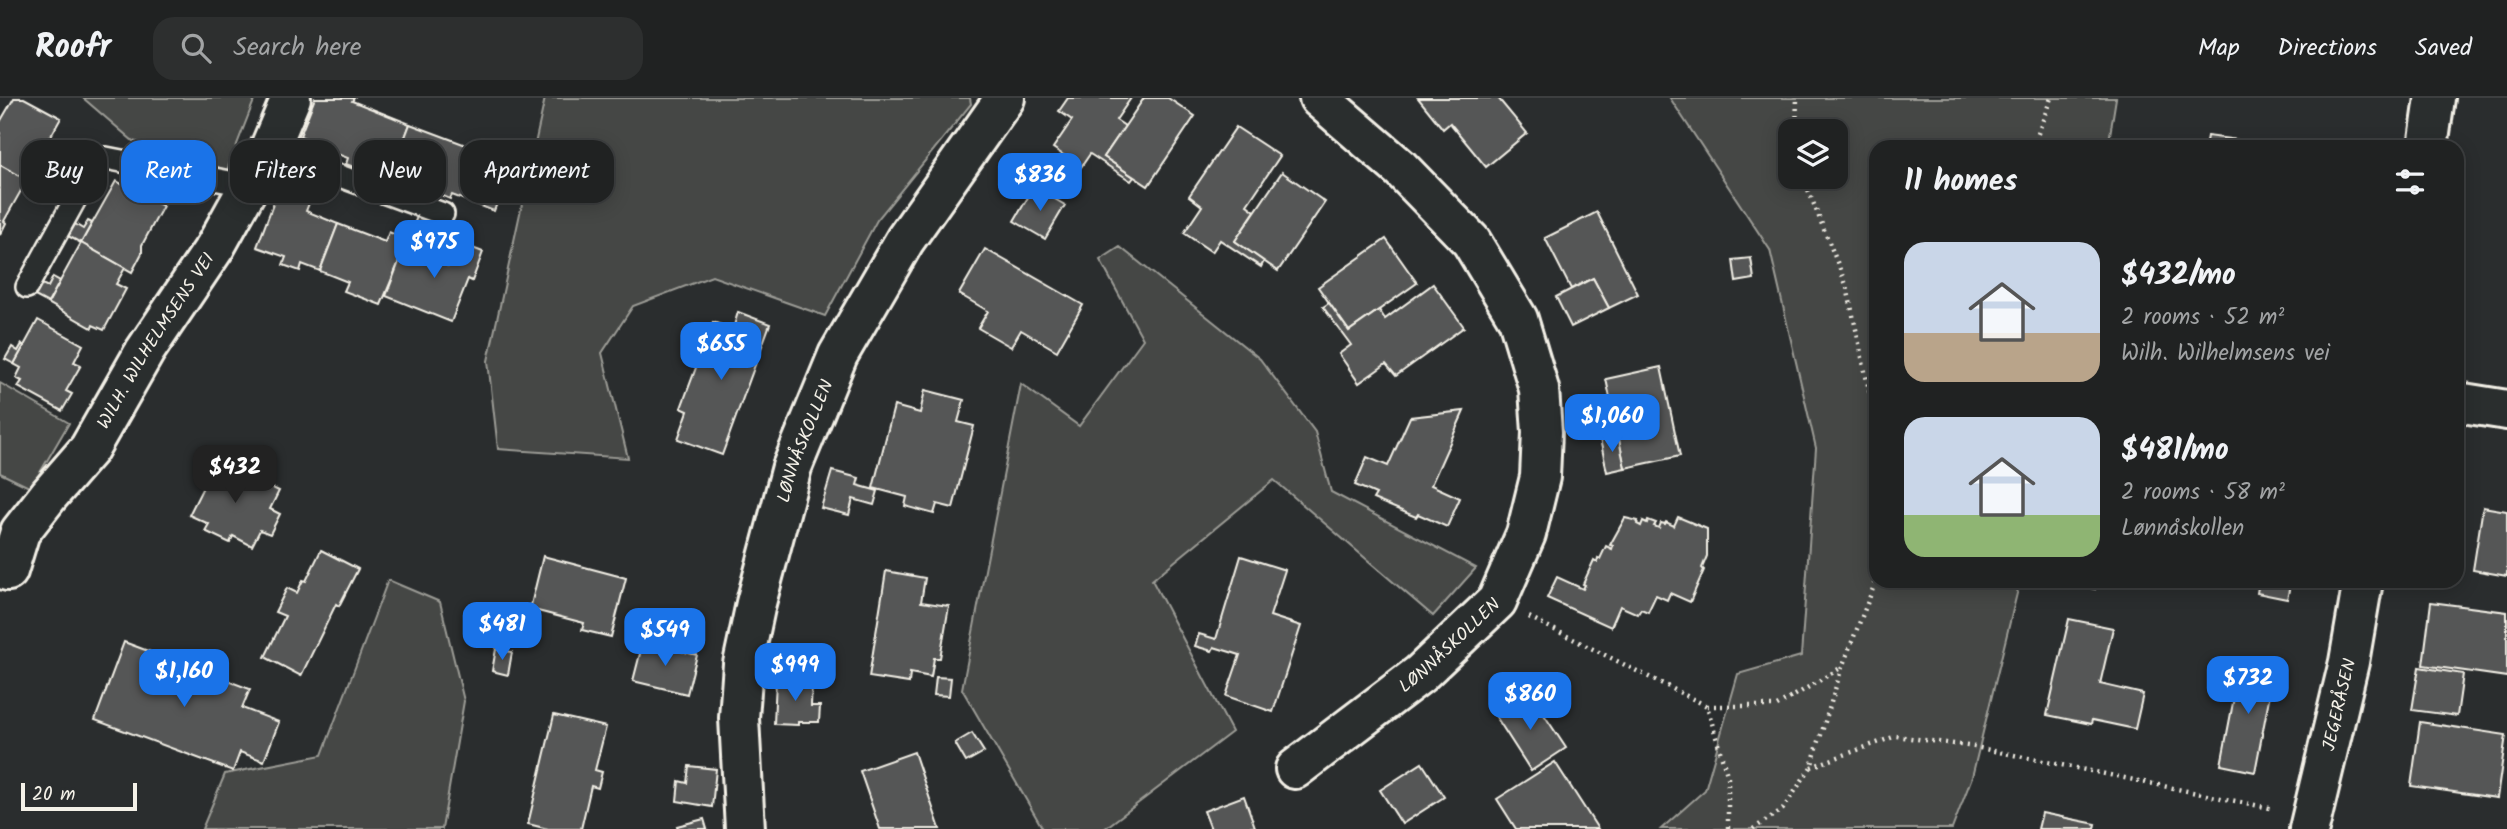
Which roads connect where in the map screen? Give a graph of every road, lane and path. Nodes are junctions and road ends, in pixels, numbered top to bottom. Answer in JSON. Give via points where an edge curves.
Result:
{"nodes":[{"id":1,"x":291,"y":98,"type":"edge"},
{"id":2,"x":1005,"y":98,"type":"edge"},
{"id":3,"x":1319,"y":98,"type":"edge"},
{"id":4,"x":1797,"y":98,"type":"edge"},
{"id":5,"x":2051,"y":98,"type":"edge"},
{"id":6,"x":2435,"y":98,"type":"edge"},
{"id":7,"x":1796,"y":119,"type":"edge"},
{"id":8,"x":273,"y":140,"type":"edge"},
{"id":9,"x":2036,"y":140,"type":"edge"},
{"id":10,"x":2429,"y":140,"type":"edge"},
{"id":11,"x":340,"y":176,"type":"edge"},
{"id":12,"x":230,"y":182,"type":"edge"},
{"id":13,"x":1808,"y":189,"type":"edge"},
{"id":14,"x":240,"y":203,"type":"edge"},
{"id":15,"x":443,"y":214,"type":"dead end"},
{"id":16,"x":27,"y":287,"type":"dead end"},
{"id":17,"x":1869,"y":390,"type":"edge"},
{"id":18,"x":2464,"y":403,"type":"edge"},
{"id":19,"x":2507,"y":410,"type":"edge"},
{"id":20,"x":8,"y":571,"type":"dead end"},
{"id":21,"x":1873,"y":588,"type":"edge"},
{"id":22,"x":2362,"y":588,"type":"edge"},
{"id":23,"x":1497,"y":601,"type":"junction"},
{"id":24,"x":1842,"y":667,"type":"junction"},
{"id":25,"x":1707,"y":706,"type":"junction"},
{"id":26,"x":1811,"y":768,"type":"junction"},
{"id":27,"x":1295,"y":769,"type":"dead end"},
{"id":28,"x":2311,"y":823,"type":"edge"},
{"id":29,"x":745,"y":829,"type":"edge"},
{"id":30,"x":1728,"y":829,"type":"edge"},
{"id":31,"x":1753,"y":829,"type":"edge"}],
"edges":[{"from":1,"to":8,"type":"street","name":"WILH. WILHELMSENS VEI"},
{"from":2,"to":29,"type":"street","name":"LØNNÅSKOLLEN","via":[[905,240],[838,355],[792,467],[743,664],[739,718]]},
{"from":3,"to":23,"type":"street","name":"LØNNÅSKOLLEN","via":[[1400,168],[1471,241],[1518,319],[1539,389],[1540,477],[1526,534]]},
{"from":4,"to":7,"type":"path"},
{"from":5,"to":9,"type":"path"},
{"from":6,"to":10,"type":"street"},
{"from":11,"to":15,"type":"lane"},
{"from":12,"to":16,"type":"lane","via":[[106,158],[95,163]]},
{"from":13,"to":17,"type":"path","via":[[1847,287]]},
{"from":14,"to":20,"type":"street","name":"WILH. WILHELMSENS VEI","via":[[145,351],[89,449],[20,533]]},
{"from":18,"to":19,"type":"street"},
{"from":21,"to":24,"type":"path"},
{"from":22,"to":28,"type":"street","name":"JEGERÅSEN"},
{"from":23,"to":25,"type":"path"},
{"from":23,"to":27,"type":"street","name":"LØNNÅSKOLLEN","via":[[1419,674]]},
{"from":24,"to":25,"type":"path","via":[[1777,706]]},
{"from":24,"to":26,"type":"path"},
{"from":25,"to":30,"type":"path","via":[[1728,778]]},
{"from":26,"to":28,"type":"path","via":[[1896,736],[1975,747]]},
{"from":26,"to":31,"type":"path","via":[[1783,809]]}]}
